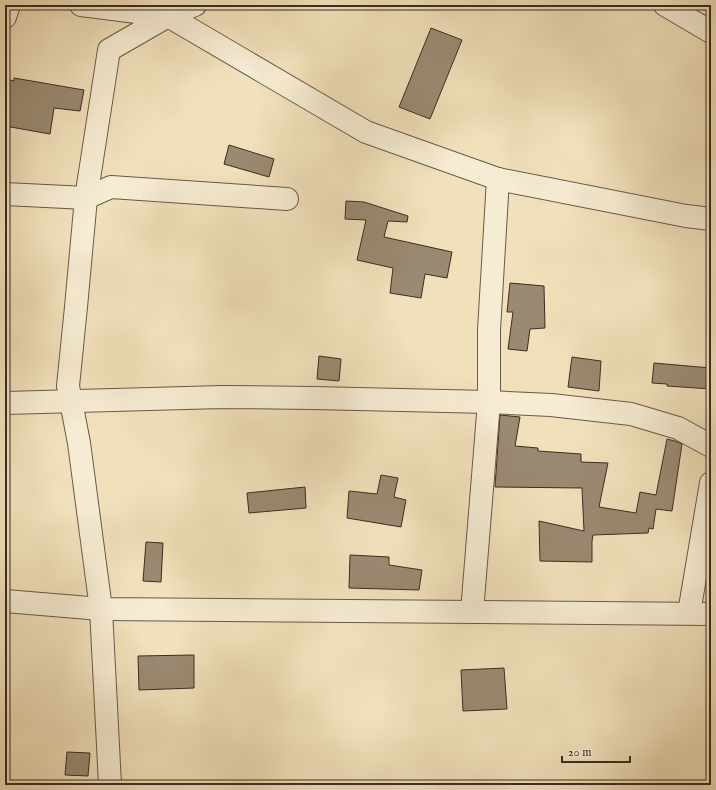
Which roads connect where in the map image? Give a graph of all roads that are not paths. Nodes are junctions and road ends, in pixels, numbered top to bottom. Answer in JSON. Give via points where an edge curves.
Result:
{"nodes":[{"id":1,"x":9,"y":5,"type":"edge"},
{"id":2,"x":80,"y":5,"type":"edge"},
{"id":3,"x":195,"y":5,"type":"edge"},
{"id":4,"x":665,"y":5,"type":"edge"},
{"id":5,"x":168,"y":16,"type":"junction"},
{"id":6,"x":5,"y":17,"type":"edge"},
{"id":7,"x":711,"y":32,"type":"edge"},
{"id":8,"x":498,"y":179,"type":"junction"},
{"id":9,"x":5,"y":194,"type":"edge"},
{"id":10,"x":86,"y":198,"type":"junction"},
{"id":11,"x":287,"y":199,"type":"dead end"},
{"id":12,"x":711,"y":219,"type":"edge"},
{"id":13,"x":70,"y":400,"type":"junction"},
{"id":14,"x":5,"y":402,"type":"edge"},
{"id":15,"x":489,"y":402,"type":"junction"},
{"id":16,"x":711,"y":446,"type":"edge"},
{"id":17,"x":711,"y":483,"type":"edge"},
{"id":18,"x":5,"y":601,"type":"edge"},
{"id":19,"x":101,"y":609,"type":"junction"},
{"id":20,"x":472,"y":612,"type":"junction"},
{"id":21,"x":689,"y":613,"type":"junction"},
{"id":22,"x":711,"y":614,"type":"edge"},
{"id":23,"x":110,"y":785,"type":"edge"}],
"edges":[{"from":1,"to":6,"type":"street"},
{"from":2,"to":5,"type":"street"},
{"from":3,"to":5,"type":"street"},
{"from":4,"to":7,"type":"street"},
{"from":5,"to":8,"type":"street","via":[[366,132]]},
{"from":5,"to":10,"type":"street","via":[[109,50]]},
{"from":8,"to":12,"type":"street"},
{"from":8,"to":15,"type":"street","via":[[489,330]]},
{"from":9,"to":10,"type":"street"},
{"from":10,"to":11,"type":"street","via":[[111,187]]},
{"from":10,"to":13,"type":"street","via":[[68,386]]},
{"from":13,"to":14,"type":"street"},
{"from":13,"to":15,"type":"street","via":[[290,397]]},
{"from":13,"to":19,"type":"street","via":[[79,443]]},
{"from":15,"to":16,"type":"street","via":[[551,405],[631,414],[678,428]]},
{"from":15,"to":20,"type":"street"},
{"from":17,"to":21,"type":"street"},
{"from":18,"to":19,"type":"street"},
{"from":19,"to":20,"type":"street"},
{"from":19,"to":23,"type":"street"},
{"from":20,"to":21,"type":"street"},
{"from":21,"to":22,"type":"street"}]}
